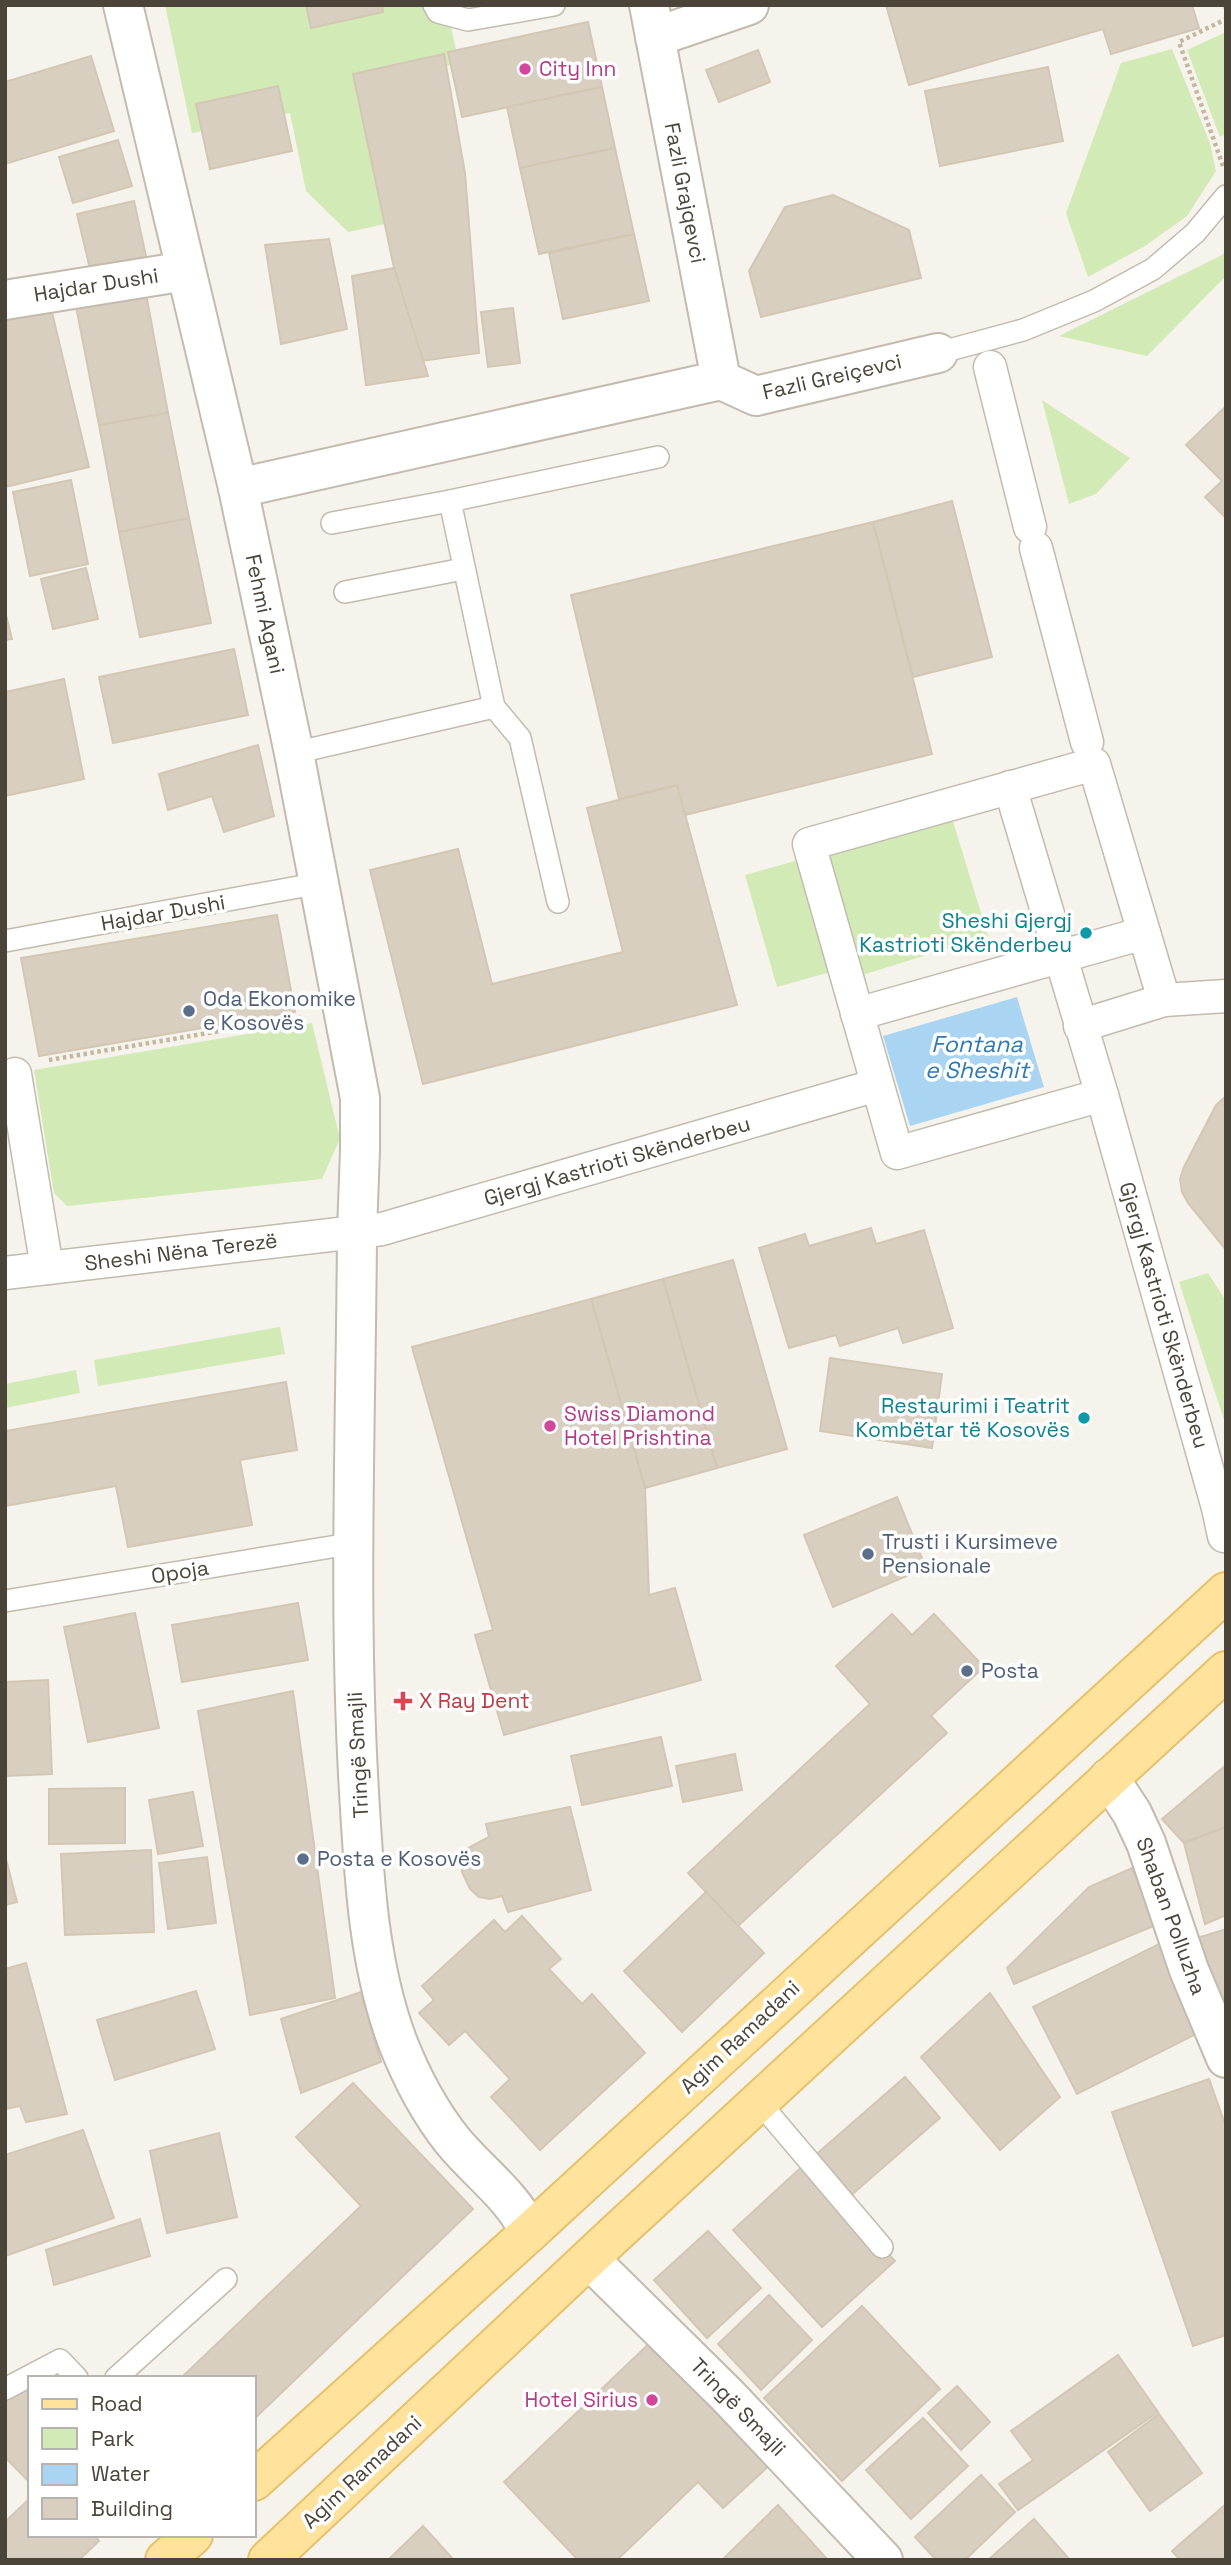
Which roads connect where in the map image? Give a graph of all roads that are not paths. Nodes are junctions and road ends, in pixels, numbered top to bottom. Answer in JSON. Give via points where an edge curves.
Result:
{"nodes":[{"id":1,"x":123,"y":5,"type":"edge"},
{"id":2,"x":433,"y":5,"type":"edge"},
{"id":3,"x":554,"y":5,"type":"edge"},
{"id":4,"x":749,"y":5,"type":"edge"},
{"id":5,"x":652,"y":21,"type":"edge"},
{"id":6,"x":1226,"y":197,"type":"edge"},
{"id":7,"x":186,"y":271,"type":"junction"},
{"id":8,"x":5,"y":300,"type":"edge"},
{"id":9,"x":938,"y":353,"type":"joint"},
{"id":10,"x":990,"y":367,"type":"dead end"},
{"id":11,"x":721,"y":380,"type":"junction"},
{"id":12,"x":657,"y":457,"type":"dead end"},
{"id":13,"x":238,"y":488,"type":"junction"},
{"id":14,"x":450,"y":501,"type":"junction"},
{"id":15,"x":332,"y":523,"type":"dead end"},
{"id":16,"x":463,"y":569,"type":"junction"},
{"id":17,"x":345,"y":592,"type":"dead end"},
{"id":18,"x":494,"y":708,"type":"junction"},
{"id":19,"x":1087,"y":742,"type":"dead end"},
{"id":20,"x":294,"y":752,"type":"junction"},
{"id":21,"x":1010,"y":787,"type":"junction"},
{"id":22,"x":320,"y":883,"type":"junction"},
{"id":23,"x":558,"y":902,"type":"dead end"},
{"id":24,"x":1144,"y":933,"type":"junction"},
{"id":25,"x":5,"y":941,"type":"edge"},
{"id":26,"x":1060,"y":957,"type":"junction"},
{"id":27,"x":1226,"y":996,"type":"edge"},
{"id":28,"x":1164,"y":1000,"type":"junction"},
{"id":29,"x":857,"y":1014,"type":"junction"},
{"id":30,"x":1080,"y":1026,"type":"junction"},
{"id":31,"x":28,"y":1068,"type":"road end"},
{"id":32,"x":877,"y":1085,"type":"junction"},
{"id":33,"x":1102,"y":1095,"type":"junction"},
{"id":34,"x":357,"y":1231,"type":"junction"},
{"id":35,"x":47,"y":1268,"type":"junction"},
{"id":36,"x":5,"y":1273,"type":"edge"},
{"id":37,"x":1224,"y":1536,"type":"dead end"},
{"id":38,"x":355,"y":1543,"type":"junction"},
{"id":39,"x":1226,"y":1592,"type":"edge"},
{"id":40,"x":5,"y":1601,"type":"edge"},
{"id":41,"x":1226,"y":1671,"type":"edge"},
{"id":42,"x":1109,"y":1778,"type":"junction"},
{"id":43,"x":1226,"y":2058,"type":"edge"},
{"id":44,"x":759,"y":2102,"type":"junction"},
{"id":45,"x":530,"y":2232,"type":"junction"},
{"id":46,"x":882,"y":2247,"type":"dead end"},
{"id":47,"x":589,"y":2259,"type":"junction"},
{"id":48,"x":226,"y":2279,"type":"dead end"},
{"id":49,"x":30,"y":2376,"type":"edge"},
{"id":50,"x":75,"y":2376,"type":"edge"},
{"id":51,"x":118,"y":2376,"type":"edge"},
{"id":52,"x":28,"y":2377,"type":"edge"},
{"id":53,"x":5,"y":2389,"type":"edge"},
{"id":54,"x":256,"y":2479,"type":"edge"},
{"id":55,"x":191,"y":2537,"type":"edge"},
{"id":56,"x":165,"y":2560,"type":"edge"},
{"id":57,"x":268,"y":2560,"type":"edge"},
{"id":58,"x":883,"y":2560,"type":"edge"}],
"edges":[{"from":1,"to":7,"type":"street","name":"Fehmi Agani"},
{"from":2,"to":3,"type":"lane","via":[[438,12],[468,20]]},
{"from":4,"to":5,"type":"street"},
{"from":5,"to":11,"type":"street","name":"Fazli Grajqevci"},
{"from":6,"to":9,"type":"lane","name":"Fazli Greiçevci","via":[[1195,233],[1153,269],[1094,301],[1023,330]]},
{"from":7,"to":8,"type":"street","name":"Hajdar Dushi"},
{"from":7,"to":13,"type":"street","name":"Fehmi Agani"},
{"from":9,"to":11,"type":"street","name":"Fazli Greiçevci","via":[[756,396]]},
{"from":10,"to":19,"type":"street"},
{"from":11,"to":13,"type":"street"},
{"from":12,"to":14,"type":"lane"},
{"from":13,"to":20,"type":"street","name":"Fehmi Agani"},
{"from":14,"to":15,"type":"lane"},
{"from":14,"to":16,"type":"lane"},
{"from":16,"to":17,"type":"lane"},
{"from":16,"to":18,"type":"lane"},
{"from":18,"to":20,"type":"lane"},
{"from":18,"to":23,"type":"lane","via":[[520,738]]},
{"from":20,"to":22,"type":"street","name":"Fehmi Agani"},
{"from":21,"to":24,"type":"street","via":[[1094,764]]},
{"from":21,"to":26,"type":"street","name":"Gjergj Kastrioti Skënderbeu"},
{"from":21,"to":29,"type":"street","via":[[809,844]]},
{"from":22,"to":25,"type":"lane","name":"Hajdar Dushi"},
{"from":22,"to":34,"type":"street","name":"Fehmi Agani","via":[[359,1098]]},
{"from":24,"to":26,"type":"street"},
{"from":24,"to":28,"type":"street"},
{"from":26,"to":29,"type":"street"},
{"from":26,"to":30,"type":"street","name":"Gjergj Kastrioti Skënderbeu"},
{"from":27,"to":28,"type":"street"},
{"from":28,"to":30,"type":"street"},
{"from":29,"to":32,"type":"street"},
{"from":30,"to":33,"type":"street","name":"Gjergj Kastrioti Skënderbeu"},
{"from":31,"to":35,"type":"street"},
{"from":32,"to":33,"type":"street","via":[[897,1153]]},
{"from":32,"to":34,"type":"street","name":"Gjergj Kastrioti Skënderbeu","via":[[382,1228]]},
{"from":33,"to":37,"type":"street","name":"Gjergj Kastrioti Skënderbeu"},
{"from":34,"to":35,"type":"street","name":"Sheshi Nëna Terezë"},
{"from":34,"to":38,"type":"street","name":"Tringë Smajli"},
{"from":35,"to":36,"type":"street","name":"Sheshi Nëna Terezë"},
{"from":38,"to":40,"type":"lane","name":"Opoja"},
{"from":38,"to":45,"type":"street","name":"Tringë Smajli","via":[[355,1719],[362,1849],[370,1928],[384,1990],[398,2042],[421,2090],[452,2140],[509,2198]]},
{"from":39,"to":45,"type":"main road","name":"Agim Ramadani"},
{"from":41,"to":42,"type":"main road","name":"Agim Ramadani"},
{"from":42,"to":43,"type":"street","name":"Shaban Polluzha","via":[[1146,1843],[1189,1970]]},
{"from":42,"to":44,"type":"main road","name":"Agim Ramadani"},
{"from":44,"to":46,"type":"lane"},
{"from":44,"to":47,"type":"main road","name":"Agim Ramadani"},
{"from":45,"to":54,"type":"main road","name":"Agim Ramadani"},
{"from":47,"to":57,"type":"main road","name":"Agim Ramadani"},
{"from":47,"to":58,"type":"street","name":"Tringë Smajli","via":[[727,2395]]},
{"from":48,"to":51,"type":"lane"},
{"from":49,"to":50,"type":"lane","via":[[60,2360]]},
{"from":52,"to":53,"type":"lane"},
{"from":55,"to":56,"type":"main road"}]}
